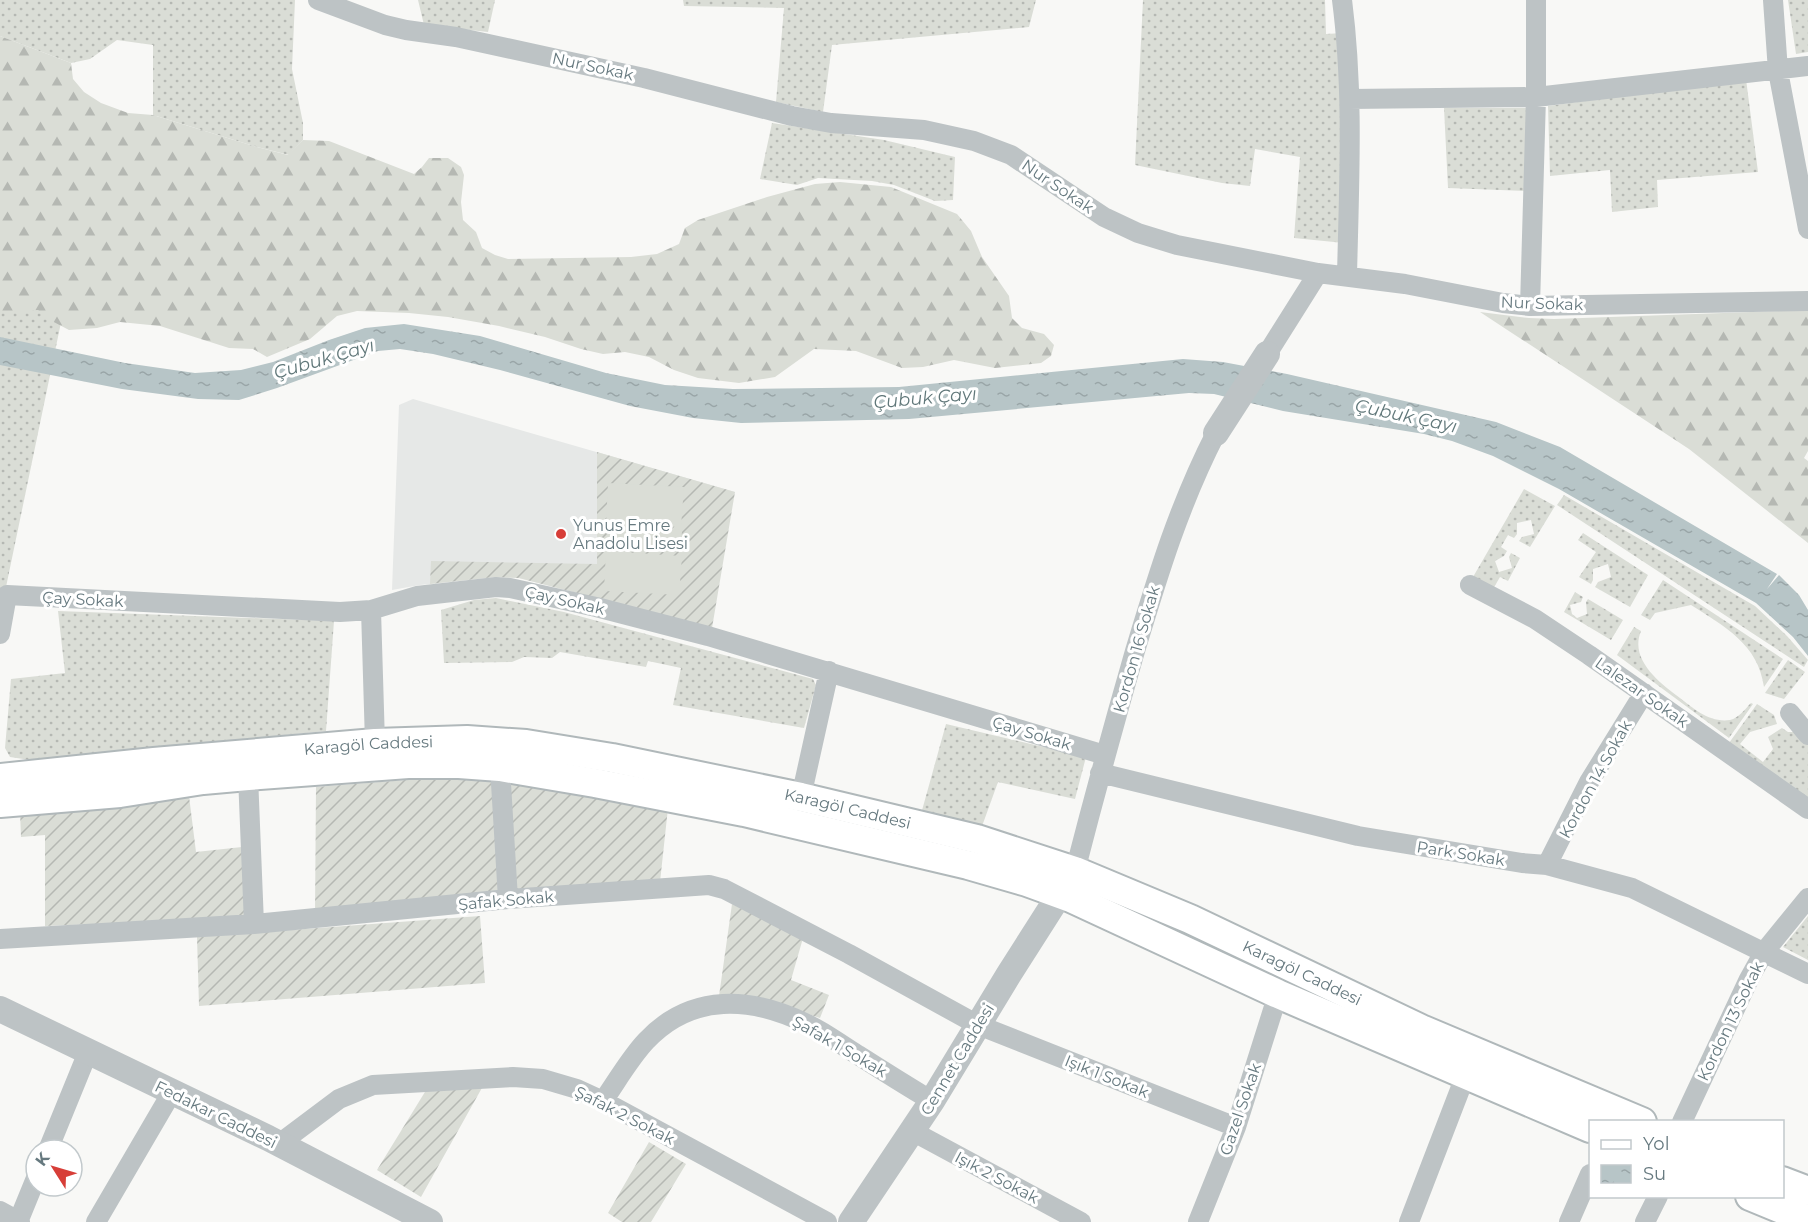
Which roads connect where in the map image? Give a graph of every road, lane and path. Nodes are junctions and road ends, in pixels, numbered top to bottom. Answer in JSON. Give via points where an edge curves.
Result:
{"nodes":[{"id":1,"x":318,"y":0,"type":"edge"},
{"id":2,"x":1342,"y":0,"type":"edge"},
{"id":3,"x":1536,"y":0,"type":"edge"},
{"id":4,"x":1773,"y":0,"type":"edge"},
{"id":5,"x":1808,"y":66,"type":"edge"},
{"id":6,"x":1778,"y":71,"type":"junction"},
{"id":7,"x":1536,"y":97,"type":"junction"},
{"id":8,"x":1350,"y":99,"type":"junction"},
{"id":9,"x":1808,"y":229,"type":"edge"},
{"id":10,"x":1318,"y":273,"type":"junction"},
{"id":11,"x":1347,"y":276,"type":"junction"},
{"id":12,"x":1808,"y":301,"type":"edge"},
{"id":13,"x":1530,"y":306,"type":"junction"},
{"id":14,"x":1267,"y":354,"type":"joint"},
{"id":15,"x":1216,"y":433,"type":"joint"},
{"id":16,"x":1470,"y":585,"type":"dead end"},
{"id":17,"x":371,"y":610,"type":"junction"},
{"id":18,"x":0,"y":634,"type":"edge"},
{"id":19,"x":829,"y":671,"type":"junction"},
{"id":20,"x":1644,"y":693,"type":"junction"},
{"id":21,"x":1790,"y":713,"type":"dead end"},
{"id":22,"x":1808,"y":735,"type":"edge"},
{"id":23,"x":375,"y":743,"type":"junction"},
{"id":24,"x":1102,"y":764,"type":"junction"},
{"id":25,"x":500,"y":767,"type":"junction"},
{"id":26,"x":248,"y":776,"type":"junction"},
{"id":27,"x":0,"y":778,"type":"edge"},
{"id":28,"x":801,"y":797,"type":"junction"},
{"id":29,"x":0,"y":803,"type":"edge"},
{"id":30,"x":1808,"y":809,"type":"edge"},
{"id":31,"x":1547,"y":865,"type":"junction"},
{"id":32,"x":1068,"y":883,"type":"junction"},
{"id":33,"x":1808,"y":897,"type":"edge"},
{"id":34,"x":508,"y":899,"type":"junction"},
{"id":35,"x":254,"y":924,"type":"junction"},
{"id":36,"x":0,"y":939,"type":"edge"},
{"id":37,"x":1764,"y":952,"type":"junction"},
{"id":38,"x":1808,"y":974,"type":"edge"},
{"id":39,"x":1278,"y":993,"type":"junction"},
{"id":40,"x":0,"y":1009,"type":"edge"},
{"id":41,"x":978,"y":1025,"type":"junction"},
{"id":42,"x":88,"y":1052,"type":"junction"},
{"id":43,"x":1466,"y":1074,"type":"junction"},
{"id":44,"x":172,"y":1092,"type":"junction"},
{"id":45,"x":603,"y":1101,"type":"junction"},
{"id":46,"x":932,"y":1101,"type":"junction"},
{"id":47,"x":1637,"y":1120,"type":"edge"},
{"id":48,"x":1683,"y":1120,"type":"edge"},
{"id":49,"x":1236,"y":1127,"type":"junction"},
{"id":50,"x":1589,"y":1128,"type":"edge"},
{"id":51,"x":912,"y":1131,"type":"junction"},
{"id":52,"x":53,"y":1138,"type":"edge"},
{"id":53,"x":279,"y":1144,"type":"junction"},
{"id":54,"x":1589,"y":1175,"type":"edge"},
{"id":55,"x":1784,"y":1184,"type":"edge"},
{"id":56,"x":28,"y":1198,"type":"edge"},
{"id":57,"x":1657,"y":1198,"type":"edge"},
{"id":58,"x":1753,"y":1198,"type":"edge"},
{"id":59,"x":0,"y":1212,"type":"edge"},
{"id":60,"x":1800,"y":1212,"type":"edge"},
{"id":61,"x":425,"y":1221,"type":"edge"},
{"id":62,"x":19,"y":1222,"type":"edge"},
{"id":63,"x":96,"y":1222,"type":"edge"},
{"id":64,"x":827,"y":1222,"type":"edge"},
{"id":65,"x":851,"y":1222,"type":"edge"},
{"id":66,"x":1081,"y":1222,"type":"edge"},
{"id":67,"x":1198,"y":1222,"type":"edge"},
{"id":68,"x":1409,"y":1222,"type":"edge"},
{"id":69,"x":1569,"y":1222,"type":"edge"},
{"id":70,"x":1645,"y":1222,"type":"edge"}],
"edges":[{"from":1,"to":10,"type":"street","name":"Nur Sokak","via":[[385,25],[456,36],[645,78],[792,116],[924,130],[974,141],[1011,155],[1104,217],[1138,233],[1215,254]]},
{"from":2,"to":8,"type":"street"},
{"from":3,"to":7,"type":"street"},
{"from":4,"to":6,"type":"street"},
{"from":5,"to":6,"type":"street"},
{"from":6,"to":7,"type":"street"},
{"from":6,"to":9,"type":"street"},
{"from":7,"to":8,"type":"street"},
{"from":7,"to":13,"type":"street"},
{"from":8,"to":11,"type":"street"},
{"from":10,"to":11,"type":"street","name":"Nur Sokak"},
{"from":10,"to":14,"type":"street"},
{"from":11,"to":13,"type":"street","name":"Nur Sokak"},
{"from":12,"to":13,"type":"street","name":"Nur Sokak"},
{"from":14,"to":15,"type":"street"},
{"from":15,"to":24,"type":"street","name":"Kordon 16 Sokak","via":[[1195,473],[1164,553]]},
{"from":16,"to":20,"type":"street","name":"Lalezar Sokak","via":[[1535,619]]},
{"from":17,"to":18,"type":"street","name":"Çay Sokak","via":[[340,612],[7,595]]},
{"from":17,"to":19,"type":"street","name":"Çay Sokak","via":[[417,596],[510,588],[607,610]]},
{"from":17,"to":23,"type":"street"},
{"from":19,"to":24,"type":"street","name":"Çay Sokak"},
{"from":19,"to":28,"type":"street"},
{"from":20,"to":30,"type":"street","name":"Lalezar Sokak"},
{"from":20,"to":31,"type":"street","name":"Kordon 14 Sokak","via":[[1589,782]]},
{"from":21,"to":22,"type":"street"},
{"from":23,"to":27,"type":"main road","name":"Karagöl Caddesi"},
{"from":23,"to":28,"type":"main road","name":"Karagöl Caddesi","via":[[453,740],[526,744]]},
{"from":24,"to":31,"type":"street","name":"Park Sokak","via":[[1358,836]]},
{"from":24,"to":32,"type":"street","name":"Kordon 16 Sokak"},
{"from":25,"to":26,"type":"main road","via":[[408,764]]},
{"from":25,"to":32,"type":"main road","via":[[789,822],[1028,882]]},
{"from":25,"to":34,"type":"street"},
{"from":26,"to":29,"type":"main road","via":[[120,793]]},
{"from":26,"to":35,"type":"street"},
{"from":28,"to":32,"type":"main road","name":"Karagöl Caddesi","via":[[977,839]]},
{"from":31,"to":37,"type":"street","name":"Park Sokak","via":[[1632,888]]},
{"from":32,"to":39,"type":"main road"},
{"from":32,"to":41,"type":"street","name":"Cennet Caddesi"},
{"from":32,"to":47,"type":"main road","name":"Karagöl Caddesi","via":[[1190,919],[1421,1029]]},
{"from":33,"to":37,"type":"street","name":"Kordon 13 Sokak"},
{"from":34,"to":35,"type":"street","name":"Şafak Sokak"},
{"from":34,"to":41,"type":"street","name":"Şafak Sokak","via":[[710,885],[849,954]]},
{"from":35,"to":36,"type":"street","name":"Şafak Sokak"},
{"from":37,"to":38,"type":"street","name":"Park Sokak"},
{"from":37,"to":48,"type":"street","name":"Kordon 13 Sokak"},
{"from":39,"to":43,"type":"main road"},
{"from":39,"to":49,"type":"street","name":"Gazel Sokak"},
{"from":40,"to":42,"type":"street","name":"Fedakar Caddesi"},
{"from":41,"to":46,"type":"street","name":"Cennet Caddesi"},
{"from":41,"to":49,"type":"street","name":"Işık 1 Sokak"},
{"from":42,"to":44,"type":"street","name":"Fedakar Caddesi"},
{"from":42,"to":52,"type":"street"},
{"from":43,"to":50,"type":"main road"},
{"from":43,"to":68,"type":"street"},
{"from":44,"to":53,"type":"street","name":"Fedakar Caddesi"},
{"from":44,"to":63,"type":"street"},
{"from":45,"to":46,"type":"street","name":"Şafak 1 Sokak","via":[[646,1041],[663,1027],[686,1013],[734,1002],[809,1025]]},
{"from":45,"to":53,"type":"street","name":"Şafak 2 Sokak","via":[[543,1079],[513,1077],[372,1085],[339,1099]]},
{"from":45,"to":64,"type":"street","name":"Şafak 2 Sokak"},
{"from":46,"to":51,"type":"street","name":"Cennet Caddesi"},
{"from":49,"to":67,"type":"street","name":"Gazel Sokak"},
{"from":51,"to":65,"type":"street","name":"Cennet Caddesi"},
{"from":51,"to":66,"type":"street","name":"Işık 2 Sokak"},
{"from":53,"to":61,"type":"street","name":"Fedakar Caddesi"},
{"from":54,"to":69,"type":"street"},
{"from":55,"to":60,"type":"main road"},
{"from":56,"to":62,"type":"street"},
{"from":57,"to":70,"type":"street"},
{"from":58,"to":60,"type":"main road"},
{"from":59,"to":62,"type":"street"}]}
